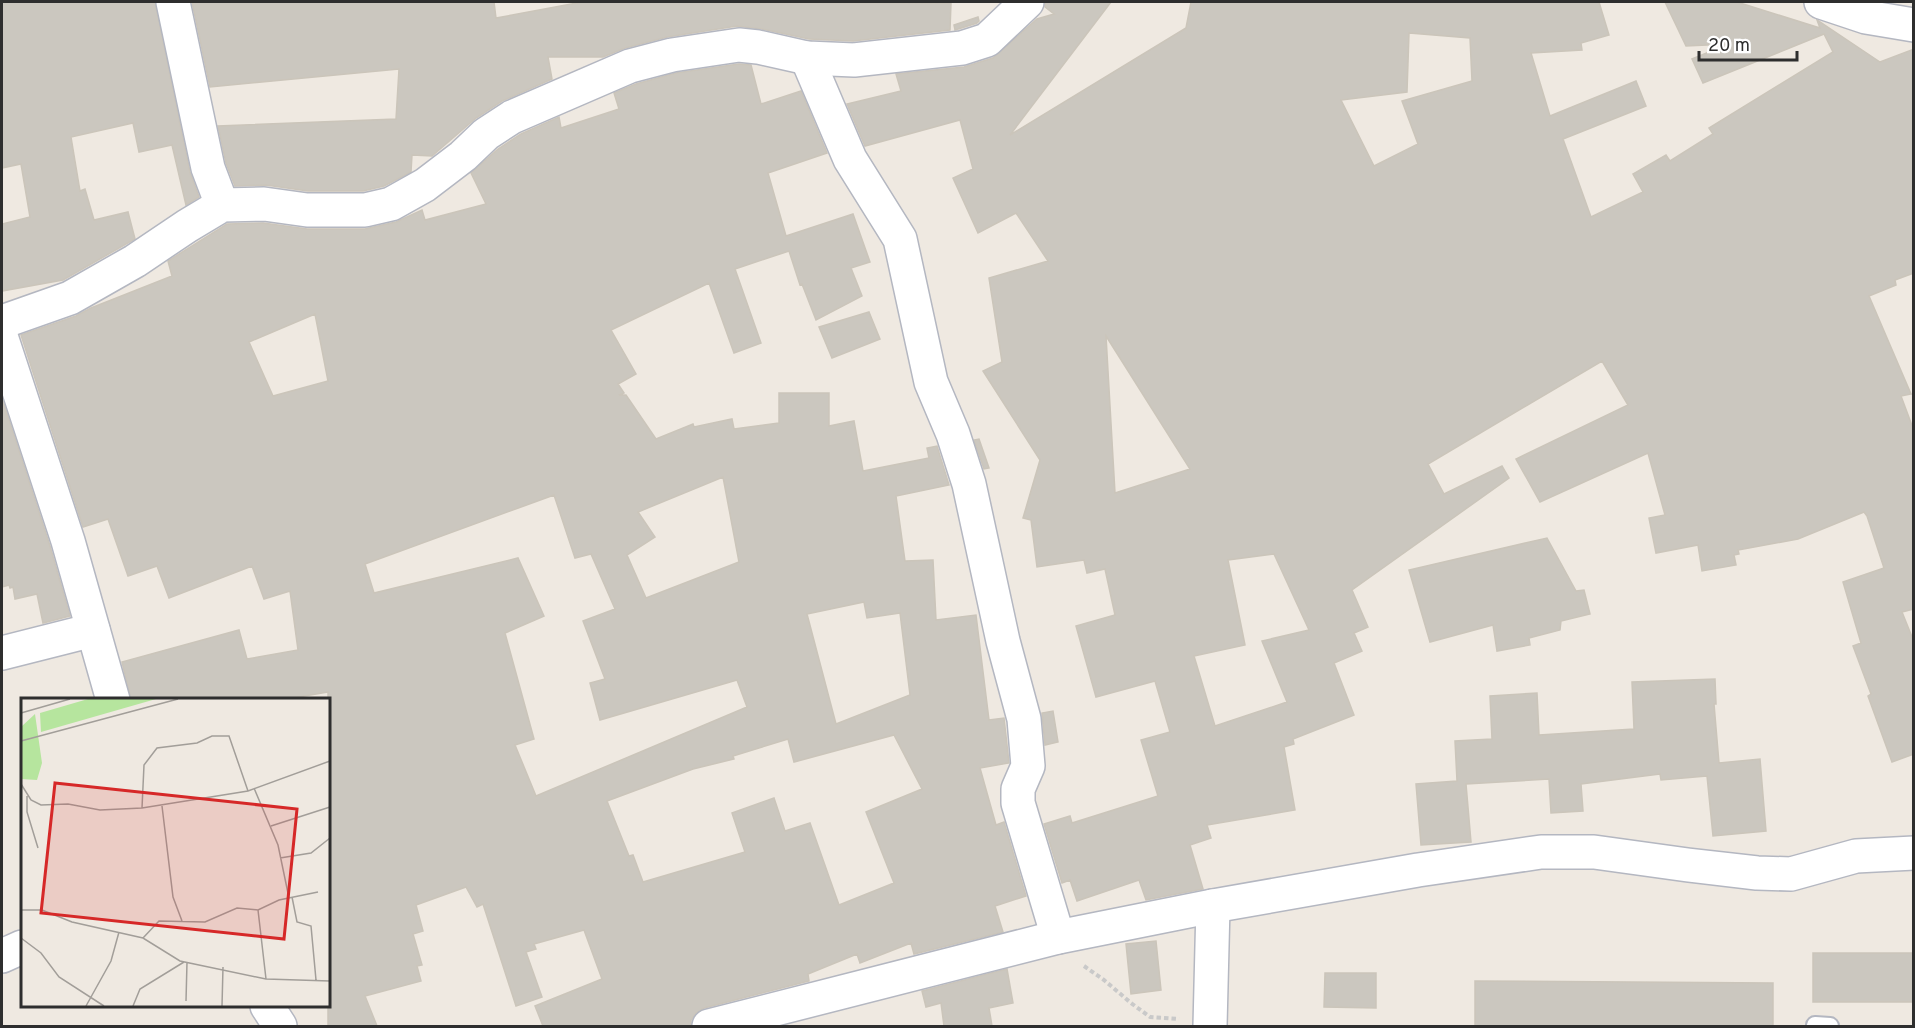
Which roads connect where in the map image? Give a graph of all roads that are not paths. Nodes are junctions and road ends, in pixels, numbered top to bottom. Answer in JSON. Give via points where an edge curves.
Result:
{"nodes":[{"id":1,"x":173,"y":2,"type":"edge"},
{"id":2,"x":1027,"y":2,"type":"edge"},
{"id":3,"x":1821,"y":2,"type":"edge"},
{"id":4,"x":1914,"y":25,"type":"edge"},
{"id":5,"x":807,"y":58,"type":"junction"},
{"id":6,"x":222,"y":205,"type":"junction"},
{"id":7,"x":2,"y":322,"type":"edge"},
{"id":8,"x":2,"y":339,"type":"edge"},
{"id":9,"x":93,"y":630,"type":"junction"},
{"id":10,"x":2,"y":653,"type":"edge"},
{"id":11,"x":113,"y":698,"type":"edge"},
{"id":12,"x":1914,"y":853,"type":"edge"},
{"id":13,"x":1213,"y":906,"type":"junction"},
{"id":14,"x":1051,"y":939,"type":"junction"},
{"id":15,"x":21,"y":947,"type":"edge"},
{"id":16,"x":2,"y":956,"type":"edge"},
{"id":17,"x":268,"y":1007,"type":"edge"},
{"id":18,"x":1210,"y":1024,"type":"edge"},
{"id":19,"x":280,"y":1026,"type":"edge"},
{"id":20,"x":709,"y":1026,"type":"edge"}],
"edges":[{"from":1,"to":6,"type":"street","via":[[208,168]]},
{"from":2,"to":5,"type":"street","via":[[987,40],[962,48],[854,60]]},
{"from":3,"to":4,"type":"street","via":[[1866,17]]},
{"from":5,"to":6,"type":"street","via":[[739,45],[630,66],[512,117],[425,186],[391,204],[365,210]]},
{"from":5,"to":14,"type":"street","via":[[850,159],[900,239],[931,382],[969,484],[1024,719],[1028,766],[1018,789],[1018,803]]},
{"from":6,"to":7,"type":"street","via":[[70,298]]},
{"from":8,"to":9,"type":"street"},
{"from":9,"to":10,"type":"street"},
{"from":9,"to":11,"type":"street"},
{"from":12,"to":13,"type":"street","via":[[1857,856],[1791,874],[1594,852],[1541,852]]},
{"from":13,"to":14,"type":"street"},
{"from":13,"to":18,"type":"street"},
{"from":14,"to":20,"type":"street"},
{"from":15,"to":16,"type":"street"},
{"from":17,"to":19,"type":"street"}]}
